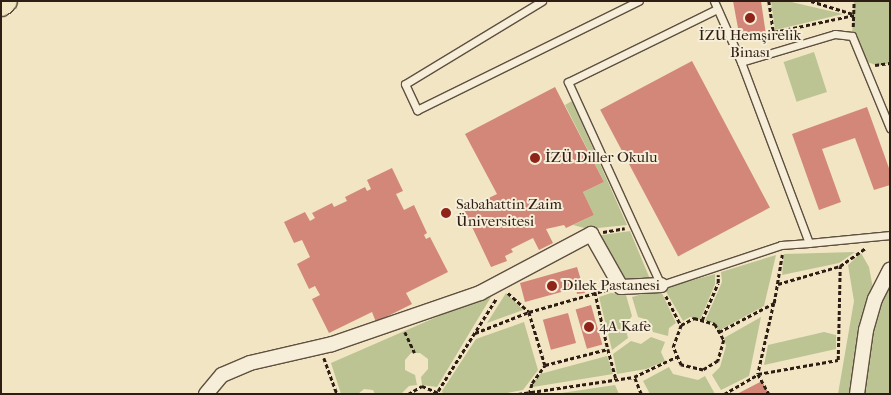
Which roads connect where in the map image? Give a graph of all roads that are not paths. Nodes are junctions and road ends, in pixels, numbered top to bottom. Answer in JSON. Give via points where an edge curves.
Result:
{"nodes":[{"id":1,"x":6,"y":1,"type":"edge"},
{"id":2,"x":542,"y":1,"type":"edge"},
{"id":3,"x":639,"y":1,"type":"edge"},
{"id":4,"x":1,"y":5,"type":"edge"},
{"id":5,"x":716,"y":5,"type":"edge"},
{"id":6,"x":741,"y":62,"type":"junction"},
{"id":7,"x":890,"y":128,"type":"edge"},
{"id":8,"x":890,"y":235,"type":"edge"},
{"id":9,"x":809,"y":243,"type":"junction"},
{"id":10,"x":890,"y":270,"type":"edge"},
{"id":11,"x":661,"y":285,"type":"junction"},
{"id":12,"x":206,"y":394,"type":"edge"},
{"id":13,"x":857,"y":394,"type":"edge"}],
"edges":[{"from":1,"to":4,"type":"main road"},
{"from":2,"to":3,"type":"lane","via":[[405,84],[418,110]]},
{"from":5,"to":6,"type":"lane"},
{"from":5,"to":11,"type":"lane","via":[[568,82]]},
{"from":6,"to":7,"type":"lane","via":[[836,34],[852,36]]},
{"from":6,"to":9,"type":"lane"},
{"from":8,"to":9,"type":"lane"},
{"from":9,"to":11,"type":"lane","via":[[784,244]]},
{"from":10,"to":13,"type":"street","via":[[875,300],[866,330]]},
{"from":11,"to":12,"type":"street","via":[[620,287],[591,234],[480,293],[319,346],[250,363],[222,375]]}]}
